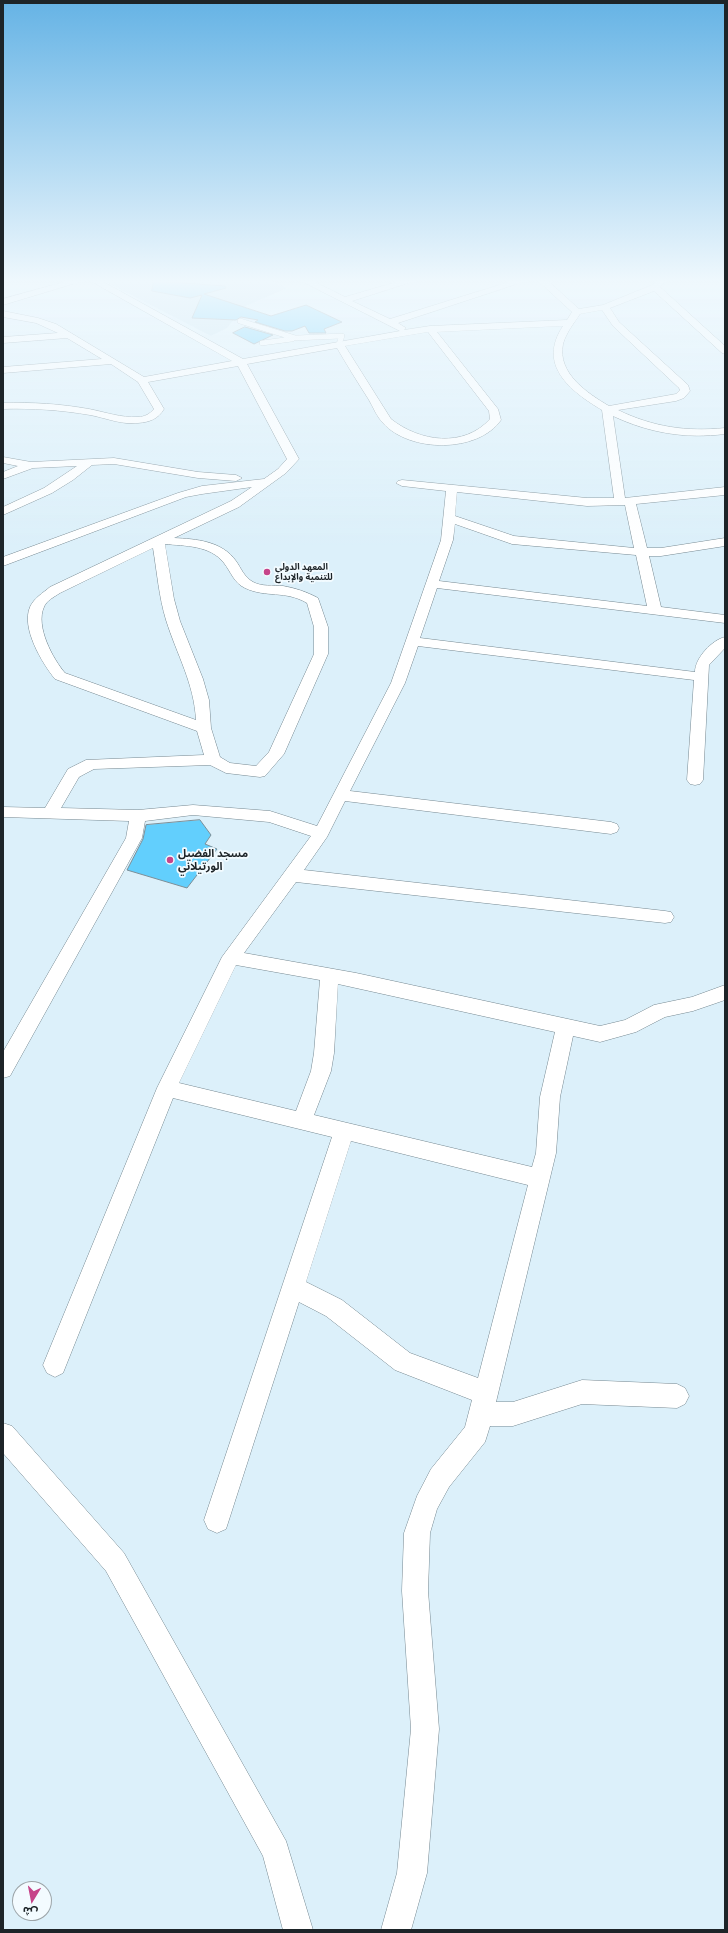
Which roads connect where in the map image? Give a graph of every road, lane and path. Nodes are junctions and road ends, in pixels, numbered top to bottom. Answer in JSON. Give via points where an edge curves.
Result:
{"nodes":[{"id":1,"x":127,"y":370,"type":"edge"},
{"id":2,"x":195,"y":370,"type":"edge"},
{"id":3,"x":244,"y":370,"type":"edge"},
{"id":4,"x":355,"y":370,"type":"edge"},
{"id":5,"x":462,"y":370,"type":"edge"},
{"id":6,"x":562,"y":370,"type":"edge"},
{"id":7,"x":666,"y":370,"type":"edge"},
{"id":8,"x":142,"y":380,"type":"junction"},
{"id":9,"x":3,"y":406,"type":"edge"},
{"id":10,"x":607,"y":409,"type":"junction"},
{"id":11,"x":725,"y":431,"type":"edge"},
{"id":12,"x":3,"y":460,"type":"edge"},
{"id":13,"x":89,"y":462,"type":"junction"},
{"id":14,"x":31,"y":465,"type":"junction"},
{"id":15,"x":3,"y":476,"type":"edge"},
{"id":16,"x":266,"y":482,"type":"junction"},
{"id":17,"x":402,"y":483,"type":"dead end"},
{"id":18,"x":452,"y":488,"type":"junction"},
{"id":19,"x":725,"y":491,"type":"edge"},
{"id":20,"x":625,"y":502,"type":"junction"},
{"id":21,"x":3,"y":512,"type":"edge"},
{"id":22,"x":449,"y":518,"type":"junction"},
{"id":23,"x":158,"y":540,"type":"junction"},
{"id":24,"x":725,"y":542,"type":"edge"},
{"id":25,"x":642,"y":552,"type":"junction"},
{"id":26,"x":3,"y":562,"type":"edge"},
{"id":27,"x":432,"y":584,"type":"junction"},
{"id":28,"x":655,"y":610,"type":"junction"},
{"id":29,"x":725,"y":618,"type":"edge"},
{"id":30,"x":412,"y":641,"type":"junction"},
{"id":31,"x":725,"y":641,"type":"edge"},
{"id":32,"x":701,"y":677,"type":"junction"},
{"id":33,"x":204,"y":728,"type":"junction"},
{"id":34,"x":212,"y":760,"type":"junction"},
{"id":35,"x":695,"y":780,"type":"dead end"},
{"id":36,"x":340,"y":795,"type":"junction"},
{"id":37,"x":3,"y":812,"type":"edge"},
{"id":38,"x":50,"y":813,"type":"junction"},
{"id":39,"x":138,"y":816,"type":"junction"},
{"id":40,"x":611,"y":828,"type":"dead end"},
{"id":41,"x":321,"y":833,"type":"junction"},
{"id":42,"x":292,"y":876,"type":"junction"},
{"id":43,"x":665,"y":917,"type":"dead end"},
{"id":44,"x":231,"y":957,"type":"junction"},
{"id":45,"x":329,"y":975,"type":"junction"},
{"id":46,"x":725,"y":992,"type":"edge"},
{"id":47,"x":565,"y":1028,"type":"junction"},
{"id":48,"x":3,"y":1070,"type":"edge"},
{"id":49,"x":167,"y":1088,"type":"junction"},
{"id":50,"x":302,"y":1120,"type":"junction"},
{"id":51,"x":344,"y":1130,"type":"junction"},
{"id":52,"x":539,"y":1178,"type":"junction"},
{"id":53,"x":293,"y":1287,"type":"junction"},
{"id":54,"x":56,"y":1365,"type":"dead end"},
{"id":55,"x":677,"y":1396,"type":"dead end"},
{"id":56,"x":483,"y":1404,"type":"junction"},
{"id":57,"x":3,"y":1435,"type":"edge"},
{"id":58,"x":217,"y":1520,"type":"dead end"},
{"id":59,"x":298,"y":1930,"type":"edge"},
{"id":60,"x":396,"y":1930,"type":"edge"}],
"edges":[{"from":1,"to":8,"type":"street"},
{"from":2,"to":8,"type":"street"},
{"from":3,"to":16,"type":"street","via":[[293,460]]},
{"from":4,"to":5,"type":"street","via":[[394,429],[414,437],[438,441],[463,440],[483,433],[496,420],[494,411]]},
{"from":6,"to":10,"type":"street","via":[[575,388]]},
{"from":7,"to":10,"type":"street","via":[[684,387],[685,391],[680,396]]},
{"from":8,"to":9,"type":"street","via":[[159,409],[152,417],[143,420],[47,406]]},
{"from":10,"to":11,"type":"street","via":[[629,420],[666,430],[692,433]]},
{"from":10,"to":20,"type":"street"},
{"from":12,"to":14,"type":"street"},
{"from":13,"to":14,"type":"street"},
{"from":13,"to":16,"type":"street","via":[[114,461],[198,475]]},
{"from":13,"to":21,"type":"street","via":[[76,474],[41,495]]},
{"from":14,"to":15,"type":"street"},
{"from":16,"to":23,"type":"street","via":[[235,504]]},
{"from":16,"to":26,"type":"street","via":[[182,495]]},
{"from":17,"to":18,"type":"street"},
{"from":18,"to":20,"type":"street","via":[[588,502]]},
{"from":18,"to":22,"type":"street"},
{"from":19,"to":20,"type":"street"},
{"from":20,"to":25,"type":"street"},
{"from":22,"to":25,"type":"street","via":[[512,540]]},
{"from":22,"to":27,"type":"street","via":[[447,540]]},
{"from":23,"to":33,"type":"street","via":[[173,621],[202,700]]},
{"from":23,"to":33,"type":"street","via":[[55,590],[43,599],[36,610],[36,630],[53,670],[60,676]]},
{"from":23,"to":34,"type":"street","via":[[205,545],[219,550],[229,559],[235,572],[246,584],[256,588],[299,592],[313,601],[321,627],[321,654],[276,754],[260,772],[226,768]]},
{"from":24,"to":25,"type":"street","via":[[661,552]]},
{"from":25,"to":28,"type":"street"},
{"from":27,"to":28,"type":"street"},
{"from":27,"to":30,"type":"street"},
{"from":28,"to":29,"type":"street"},
{"from":30,"to":32,"type":"street"},
{"from":30,"to":36,"type":"street","via":[[398,683]]},
{"from":31,"to":32,"type":"street","via":[[702,665]]},
{"from":32,"to":35,"type":"street"},
{"from":33,"to":34,"type":"street"},
{"from":34,"to":38,"type":"street","via":[[91,764],[73,773]]},
{"from":36,"to":40,"type":"street"},
{"from":36,"to":41,"type":"street"},
{"from":37,"to":38,"type":"street"},
{"from":38,"to":39,"type":"street"},
{"from":39,"to":41,"type":"street","via":[[201,810],[270,817]]},
{"from":39,"to":48,"type":"street","via":[[134,838]]},
{"from":41,"to":42,"type":"street"},
{"from":42,"to":43,"type":"street"},
{"from":42,"to":44,"type":"street"},
{"from":44,"to":45,"type":"street"},
{"from":44,"to":49,"type":"street"},
{"from":45,"to":47,"type":"street"},
{"from":45,"to":50,"type":"street","via":[[321,1071]]},
{"from":46,"to":47,"type":"street","via":[[693,1004],[661,1010],[629,1027],[600,1034]]},
{"from":47,"to":52,"type":"street","via":[[550,1097],[546,1153]]},
{"from":49,"to":50,"type":"street"},
{"from":49,"to":54,"type":"street"},
{"from":50,"to":51,"type":"street"},
{"from":51,"to":52,"type":"street"},
{"from":51,"to":53,"type":"street"},
{"from":52,"to":56,"type":"street"},
{"from":53,"to":56,"type":"street","via":[[334,1308],[403,1362]]},
{"from":53,"to":58,"type":"street"},
{"from":55,"to":56,"type":"street","via":[[582,1392],[513,1414]]},
{"from":56,"to":60,"type":"street","via":[[476,1432],[440,1478],[426,1505],[417,1533],[415,1591],[424,1729],[412,1873]]},
{"from":57,"to":59,"type":"street","via":[[115,1562],[276,1851]]}]}
